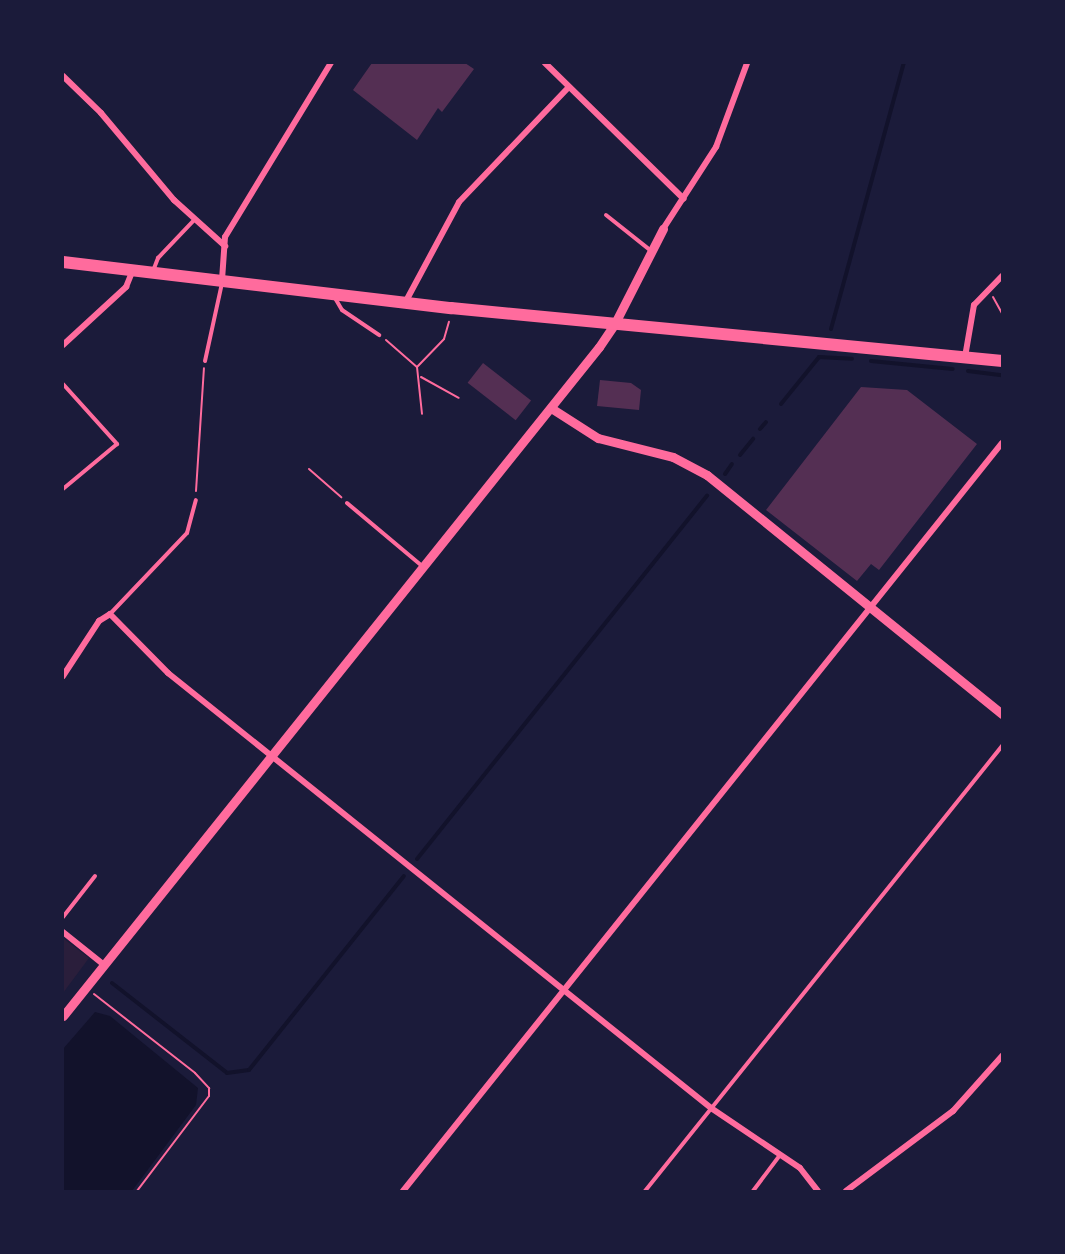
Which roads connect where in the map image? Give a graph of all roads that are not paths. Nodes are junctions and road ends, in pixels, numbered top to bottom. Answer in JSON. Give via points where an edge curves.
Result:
{"nodes":[{"id":1,"x":331,"y":63,"type":"edge"},
{"id":2,"x":544,"y":63,"type":"edge"},
{"id":3,"x":747,"y":63,"type":"edge"},
{"id":4,"x":63,"y":76,"type":"edge"},
{"id":5,"x":569,"y":87,"type":"junction"},
{"id":6,"x":684,"y":199,"type":"junction"},
{"id":7,"x":606,"y":215,"type":"dead end"},
{"id":8,"x":194,"y":220,"type":"junction"},
{"id":9,"x":663,"y":229,"type":"joint"},
{"id":10,"x":225,"y":246,"type":"junction"},
{"id":11,"x":652,"y":250,"type":"junction"},
{"id":12,"x":63,"y":262,"type":"edge"},
{"id":13,"x":133,"y":270,"type":"junction"},
{"id":14,"x":153,"y":272,"type":"junction"},
{"id":15,"x":1002,"y":276,"type":"edge"},
{"id":16,"x":222,"y":280,"type":"junction"},
{"id":17,"x":334,"y":294,"type":"junction"},
{"id":18,"x":406,"y":301,"type":"junction"},
{"id":19,"x":614,"y":325,"type":"junction"},
{"id":20,"x":379,"y":335,"type":"road end"},
{"id":21,"x":63,"y":345,"type":"edge"},
{"id":22,"x":965,"y":358,"type":"junction"},
{"id":23,"x":205,"y":361,"type":"road end"},
{"id":24,"x":1002,"y":362,"type":"edge"},
{"id":25,"x":63,"y":384,"type":"edge"},
{"id":26,"x":551,"y":408,"type":"junction"},
{"id":27,"x":1002,"y":443,"type":"edge"},
{"id":28,"x":63,"y":489,"type":"edge"},
{"id":29,"x":196,"y":500,"type":"road end"},
{"id":30,"x":347,"y":503,"type":"road end"},
{"id":31,"x":423,"y":567,"type":"junction"},
{"id":32,"x":871,"y":606,"type":"junction"},
{"id":33,"x":110,"y":614,"type":"junction"},
{"id":34,"x":63,"y":676,"type":"edge"},
{"id":35,"x":1002,"y":714,"type":"edge"},
{"id":36,"x":1002,"y":746,"type":"edge"},
{"id":37,"x":272,"y":756,"type":"junction"},
{"id":38,"x":96,"y":876,"type":"dead end"},
{"id":39,"x":63,"y":917,"type":"edge"},
{"id":40,"x":63,"y":932,"type":"edge"},
{"id":41,"x":104,"y":965,"type":"junction"},
{"id":42,"x":562,"y":990,"type":"junction"},
{"id":43,"x":63,"y":1016,"type":"edge"},
{"id":44,"x":1002,"y":1056,"type":"edge"},
{"id":45,"x":711,"y":1108,"type":"junction"},
{"id":46,"x":780,"y":1155,"type":"junction"},
{"id":47,"x":403,"y":1191,"type":"edge"},
{"id":48,"x":645,"y":1191,"type":"edge"},
{"id":49,"x":753,"y":1191,"type":"edge"},
{"id":50,"x":818,"y":1191,"type":"edge"},
{"id":51,"x":846,"y":1191,"type":"edge"}],
"edges":[{"from":1,"to":10,"type":"street","via":[[225,237]]},
{"from":2,"to":5,"type":"street"},
{"from":3,"to":6,"type":"street","via":[[723,133]]},
{"from":4,"to":8,"type":"street","via":[[101,113]]},
{"from":5,"to":6,"type":"street"},
{"from":5,"to":18,"type":"street","via":[[459,202]]},
{"from":6,"to":9,"type":"street"},
{"from":7,"to":11,"type":"lane"},
{"from":8,"to":10,"type":"street"},
{"from":8,"to":14,"type":"lane","via":[[158,258]]},
{"from":9,"to":11,"type":"street"},
{"from":10,"to":16,"type":"street"},
{"from":11,"to":19,"type":"street"},
{"from":12,"to":13,"type":"main road"},
{"from":13,"to":14,"type":"main road"},
{"from":13,"to":21,"type":"street","via":[[126,286]]},
{"from":14,"to":16,"type":"main road"},
{"from":15,"to":22,"type":"street","via":[[971,313]]},
{"from":16,"to":17,"type":"main road"},
{"from":16,"to":23,"type":"lane"},
{"from":17,"to":18,"type":"main road"},
{"from":17,"to":20,"type":"lane","via":[[342,310]]},
{"from":18,"to":19,"type":"main road"},
{"from":19,"to":22,"type":"main road"},
{"from":19,"to":26,"type":"street"},
{"from":22,"to":24,"type":"main road"},
{"from":25,"to":28,"type":"lane","via":[[117,444]]},
{"from":26,"to":31,"type":"street"},
{"from":26,"to":32,"type":"street","via":[[598,438],[693,466]]},
{"from":27,"to":32,"type":"street"},
{"from":29,"to":33,"type":"lane","via":[[187,533]]},
{"from":30,"to":31,"type":"lane"},
{"from":31,"to":37,"type":"street"},
{"from":32,"to":35,"type":"street"},
{"from":32,"to":42,"type":"street"},
{"from":33,"to":34,"type":"street","via":[[99,621]]},
{"from":33,"to":37,"type":"street","via":[[168,673]]},
{"from":36,"to":45,"type":"lane"},
{"from":37,"to":41,"type":"street"},
{"from":37,"to":42,"type":"street"},
{"from":38,"to":39,"type":"lane"},
{"from":40,"to":41,"type":"street"},
{"from":41,"to":43,"type":"street"},
{"from":42,"to":45,"type":"street"},
{"from":42,"to":47,"type":"street"},
{"from":44,"to":51,"type":"street","via":[[953,1111]]},
{"from":45,"to":46,"type":"street"},
{"from":45,"to":48,"type":"lane"},
{"from":46,"to":49,"type":"lane"},
{"from":46,"to":50,"type":"street","via":[[812,1179]]}]}
